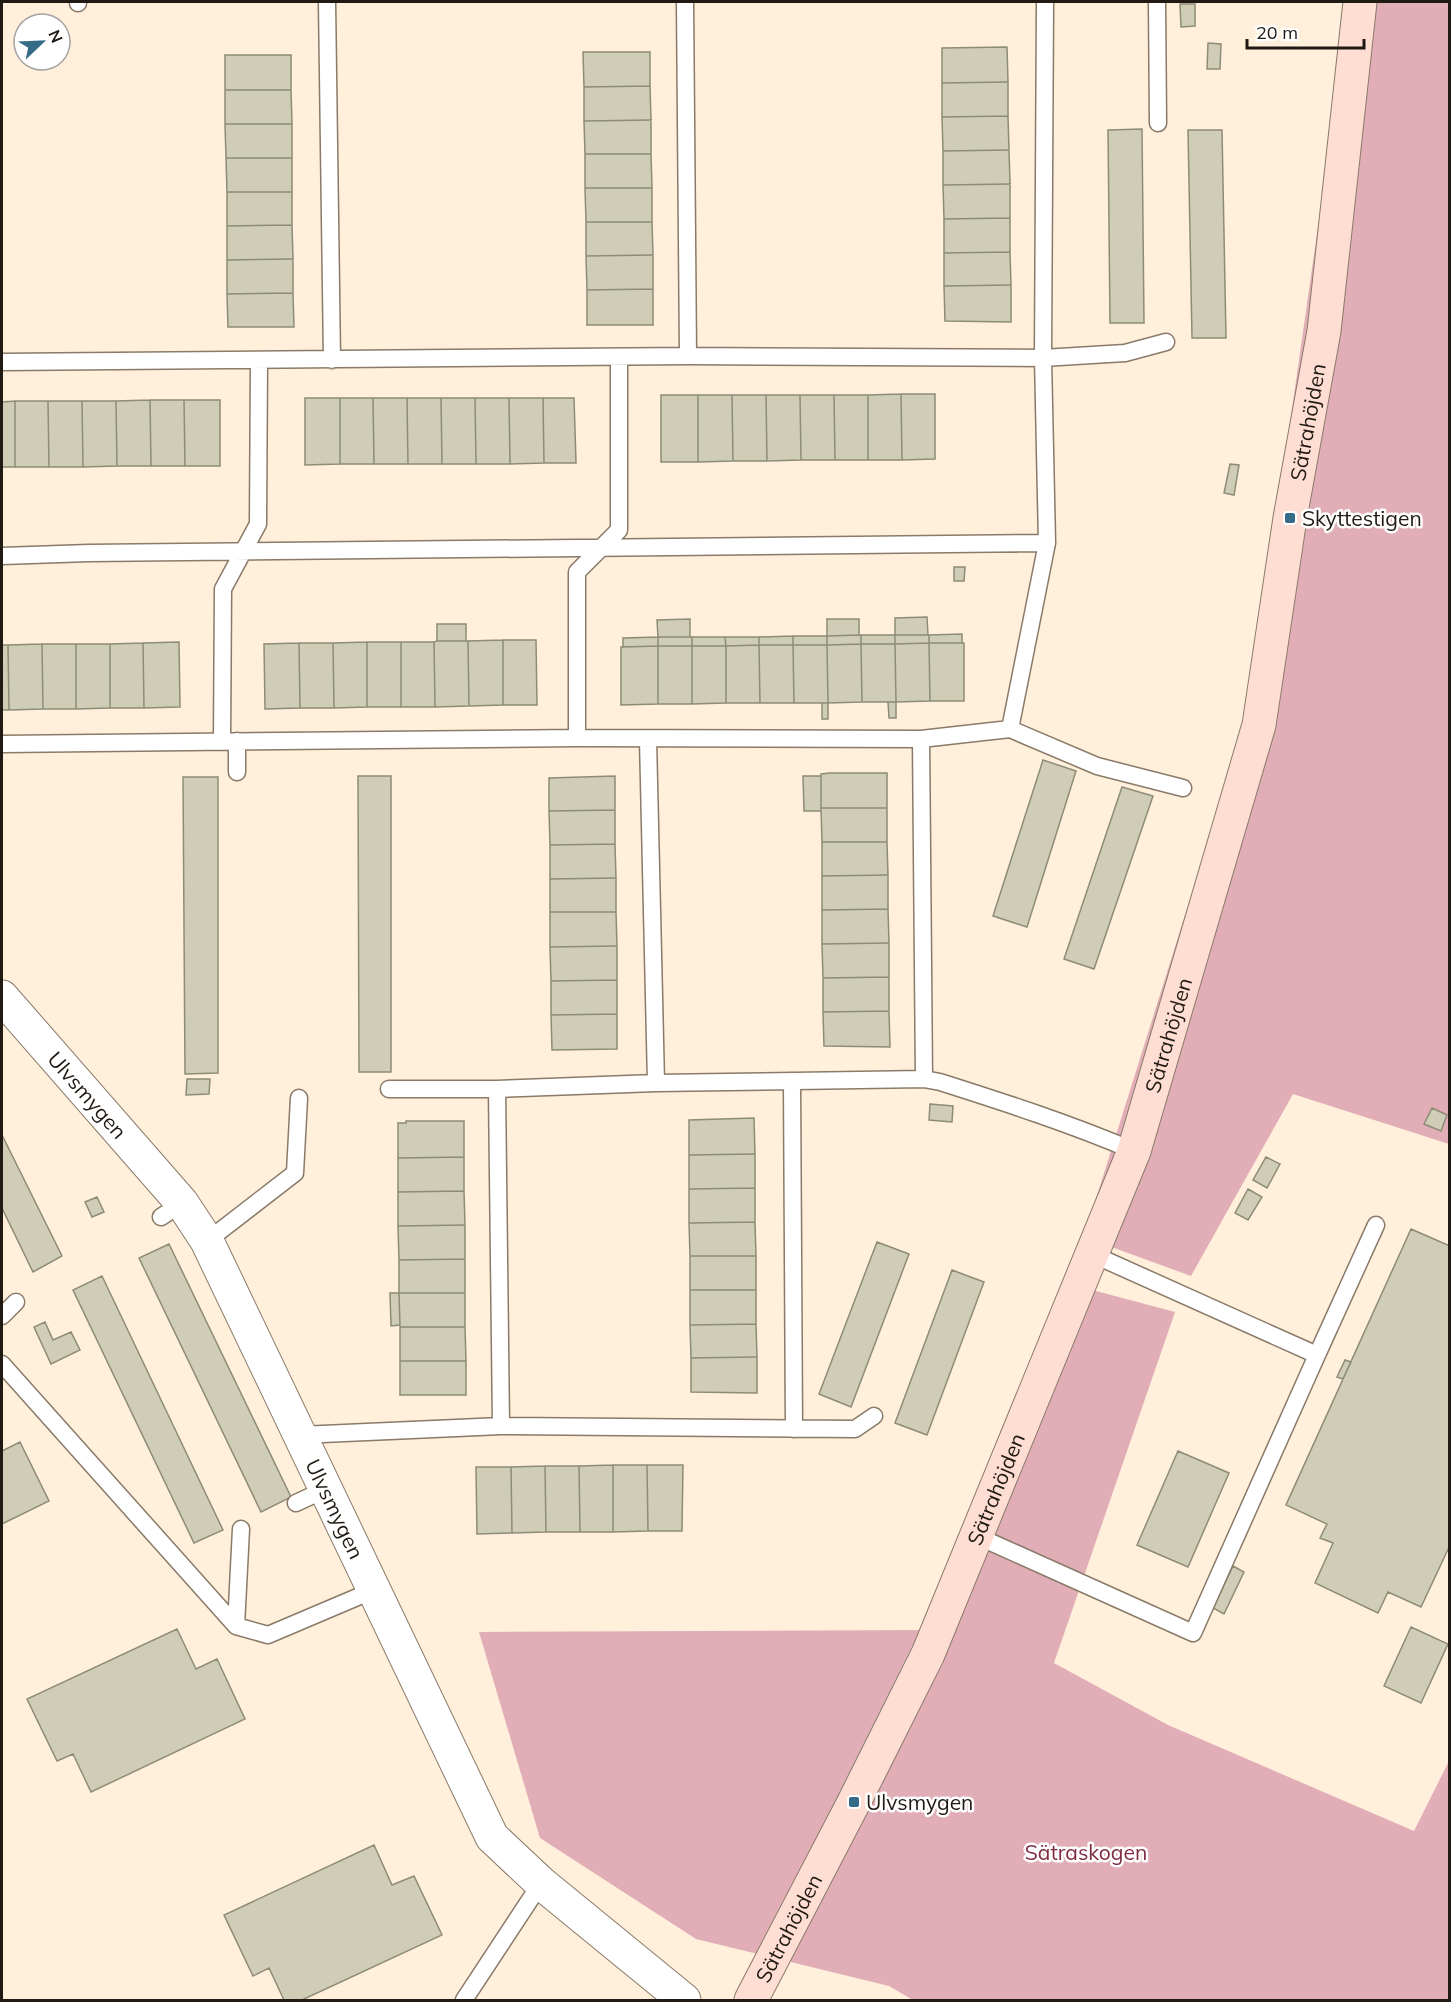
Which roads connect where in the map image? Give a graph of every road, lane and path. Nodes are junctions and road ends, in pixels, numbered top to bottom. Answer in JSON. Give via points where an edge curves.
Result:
{"nodes":[{"id":1,"x":327,"y":2,"type":"edge"},
{"id":2,"x":685,"y":2,"type":"edge"},
{"id":3,"x":1045,"y":2,"type":"edge"},
{"id":4,"x":1157,"y":2,"type":"edge"},
{"id":5,"x":1360,"y":2,"type":"edge"},
{"id":6,"x":1158,"y":123,"type":"dead end"},
{"id":7,"x":1166,"y":342,"type":"dead end"},
{"id":8,"x":688,"y":356,"type":"junction"},
{"id":9,"x":619,"y":357,"type":"junction"},
{"id":10,"x":1043,"y":358,"type":"junction"},
{"id":11,"x":332,"y":360,"type":"junction"},
{"id":12,"x":259,"y":361,"type":"junction"},
{"id":13,"x":2,"y":362,"type":"edge"},
{"id":14,"x":1047,"y":543,"type":"junction"},
{"id":15,"x":602,"y":548,"type":"junction"},
{"id":16,"x":244,"y":551,"type":"junction"},
{"id":17,"x":2,"y":556,"type":"edge"},
{"id":18,"x":1010,"y":729,"type":"junction"},
{"id":19,"x":578,"y":738,"type":"junction"},
{"id":20,"x":648,"y":739,"type":"junction"},
{"id":21,"x":921,"y":739,"type":"junction"},
{"id":22,"x":230,"y":741,"type":"junction"},
{"id":23,"x":2,"y":744,"type":"edge"},
{"id":24,"x":237,"y":772,"type":"dead end"},
{"id":25,"x":1183,"y":788,"type":"dead end"},
{"id":26,"x":2,"y":997,"type":"edge"},
{"id":27,"x":924,"y":1079,"type":"junction"},
{"id":28,"x":792,"y":1081,"type":"junction"},
{"id":29,"x":656,"y":1083,"type":"junction"},
{"id":30,"x":389,"y":1089,"type":"dead end"},
{"id":31,"x":497,"y":1089,"type":"junction"},
{"id":32,"x":299,"y":1098,"type":"dead end"},
{"id":33,"x":1134,"y":1151,"type":"junction"},
{"id":34,"x":1376,"y":1225,"type":"dead end"},
{"id":35,"x":207,"y":1241,"type":"junction"},
{"id":36,"x":1092,"y":1254,"type":"junction"},
{"id":37,"x":16,"y":1302,"type":"dead end"},
{"id":38,"x":2,"y":1316,"type":"edge"},
{"id":39,"x":1317,"y":1355,"type":"junction"},
{"id":40,"x":2,"y":1364,"type":"edge"},
{"id":41,"x":874,"y":1416,"type":"dead end"},
{"id":42,"x":501,"y":1426,"type":"junction"},
{"id":43,"x":794,"y":1429,"type":"junction"},
{"id":44,"x":300,"y":1435,"type":"junction"},
{"id":45,"x":326,"y":1489,"type":"junction"},
{"id":46,"x":296,"y":1503,"type":"dead end"},
{"id":47,"x":241,"y":1529,"type":"dead end"},
{"id":48,"x":977,"y":1536,"type":"junction"},
{"id":49,"x":374,"y":1590,"type":"junction"},
{"id":50,"x":236,"y":1626,"type":"junction"},
{"id":51,"x":541,"y":1883,"type":"junction"},
{"id":52,"x":464,"y":2001,"type":"edge"},
{"id":53,"x":684,"y":2001,"type":"edge"},
{"id":54,"x":751,"y":2001,"type":"edge"}],
"edges":[{"from":1,"to":11,"type":"lane"},
{"from":2,"to":8,"type":"lane"},
{"from":3,"to":10,"type":"lane"},
{"from":4,"to":6,"type":"lane"},
{"from":5,"to":33,"type":"street","name":"Sätrahöjden","via":[[1324,331],[1290,518],[1259,725]]},
{"from":7,"to":10,"type":"lane","via":[[1125,354]]},
{"from":8,"to":9,"type":"lane"},
{"from":8,"to":10,"type":"lane"},
{"from":9,"to":11,"type":"lane"},
{"from":9,"to":15,"type":"lane","via":[[619,530]]},
{"from":10,"to":14,"type":"lane"},
{"from":11,"to":12,"type":"lane"},
{"from":12,"to":13,"type":"lane"},
{"from":12,"to":16,"type":"lane","via":[[258,524]]},
{"from":14,"to":15,"type":"lane"},
{"from":14,"to":18,"type":"lane"},
{"from":15,"to":16,"type":"lane"},
{"from":15,"to":19,"type":"lane","via":[[577,572]]},
{"from":16,"to":17,"type":"lane"},
{"from":16,"to":22,"type":"lane","via":[[223,589]]},
{"from":18,"to":21,"type":"lane"},
{"from":18,"to":25,"type":"lane","via":[[1097,766]]},
{"from":19,"to":20,"type":"lane"},
{"from":19,"to":22,"type":"lane"},
{"from":20,"to":21,"type":"lane"},
{"from":20,"to":29,"type":"lane"},
{"from":21,"to":27,"type":"lane"},
{"from":22,"to":23,"type":"lane"},
{"from":22,"to":24,"type":"lane"},
{"from":26,"to":35,"type":"street","name":"Ulvsmygen","via":[[172,1210]]},
{"from":27,"to":28,"type":"lane"},
{"from":27,"to":33,"type":"lane","via":[[1055,1119]]},
{"from":28,"to":29,"type":"lane"},
{"from":28,"to":43,"type":"lane"},
{"from":29,"to":31,"type":"lane"},
{"from":30,"to":31,"type":"lane"},
{"from":31,"to":42,"type":"lane"},
{"from":32,"to":35,"type":"lane","via":[[295,1173]]},
{"from":33,"to":36,"type":"street","name":"Sätrahöjden"},
{"from":34,"to":39,"type":"lane"},
{"from":35,"to":44,"type":"street","name":"Ulvsmygen"},
{"from":36,"to":39,"type":"lane"},
{"from":36,"to":48,"type":"street","name":"Sätrahöjden"},
{"from":37,"to":38,"type":"lane"},
{"from":39,"to":48,"type":"lane","via":[[1193,1633]]},
{"from":40,"to":50,"type":"lane"},
{"from":41,"to":43,"type":"lane","via":[[855,1429]]},
{"from":42,"to":43,"type":"lane"},
{"from":42,"to":44,"type":"lane"},
{"from":44,"to":45,"type":"street","name":"Ulvsmygen"},
{"from":45,"to":46,"type":"lane"},
{"from":45,"to":49,"type":"street","name":"Ulvsmygen"},
{"from":47,"to":50,"type":"lane"},
{"from":48,"to":54,"type":"street","name":"Sätrahöjden","via":[[928,1653]]},
{"from":49,"to":50,"type":"lane","via":[[268,1635]]},
{"from":49,"to":51,"type":"street","name":"Ulvsmygen","via":[[492,1837]]},
{"from":51,"to":52,"type":"lane"},
{"from":51,"to":53,"type":"street","name":"Ulvsmygen"}]}
